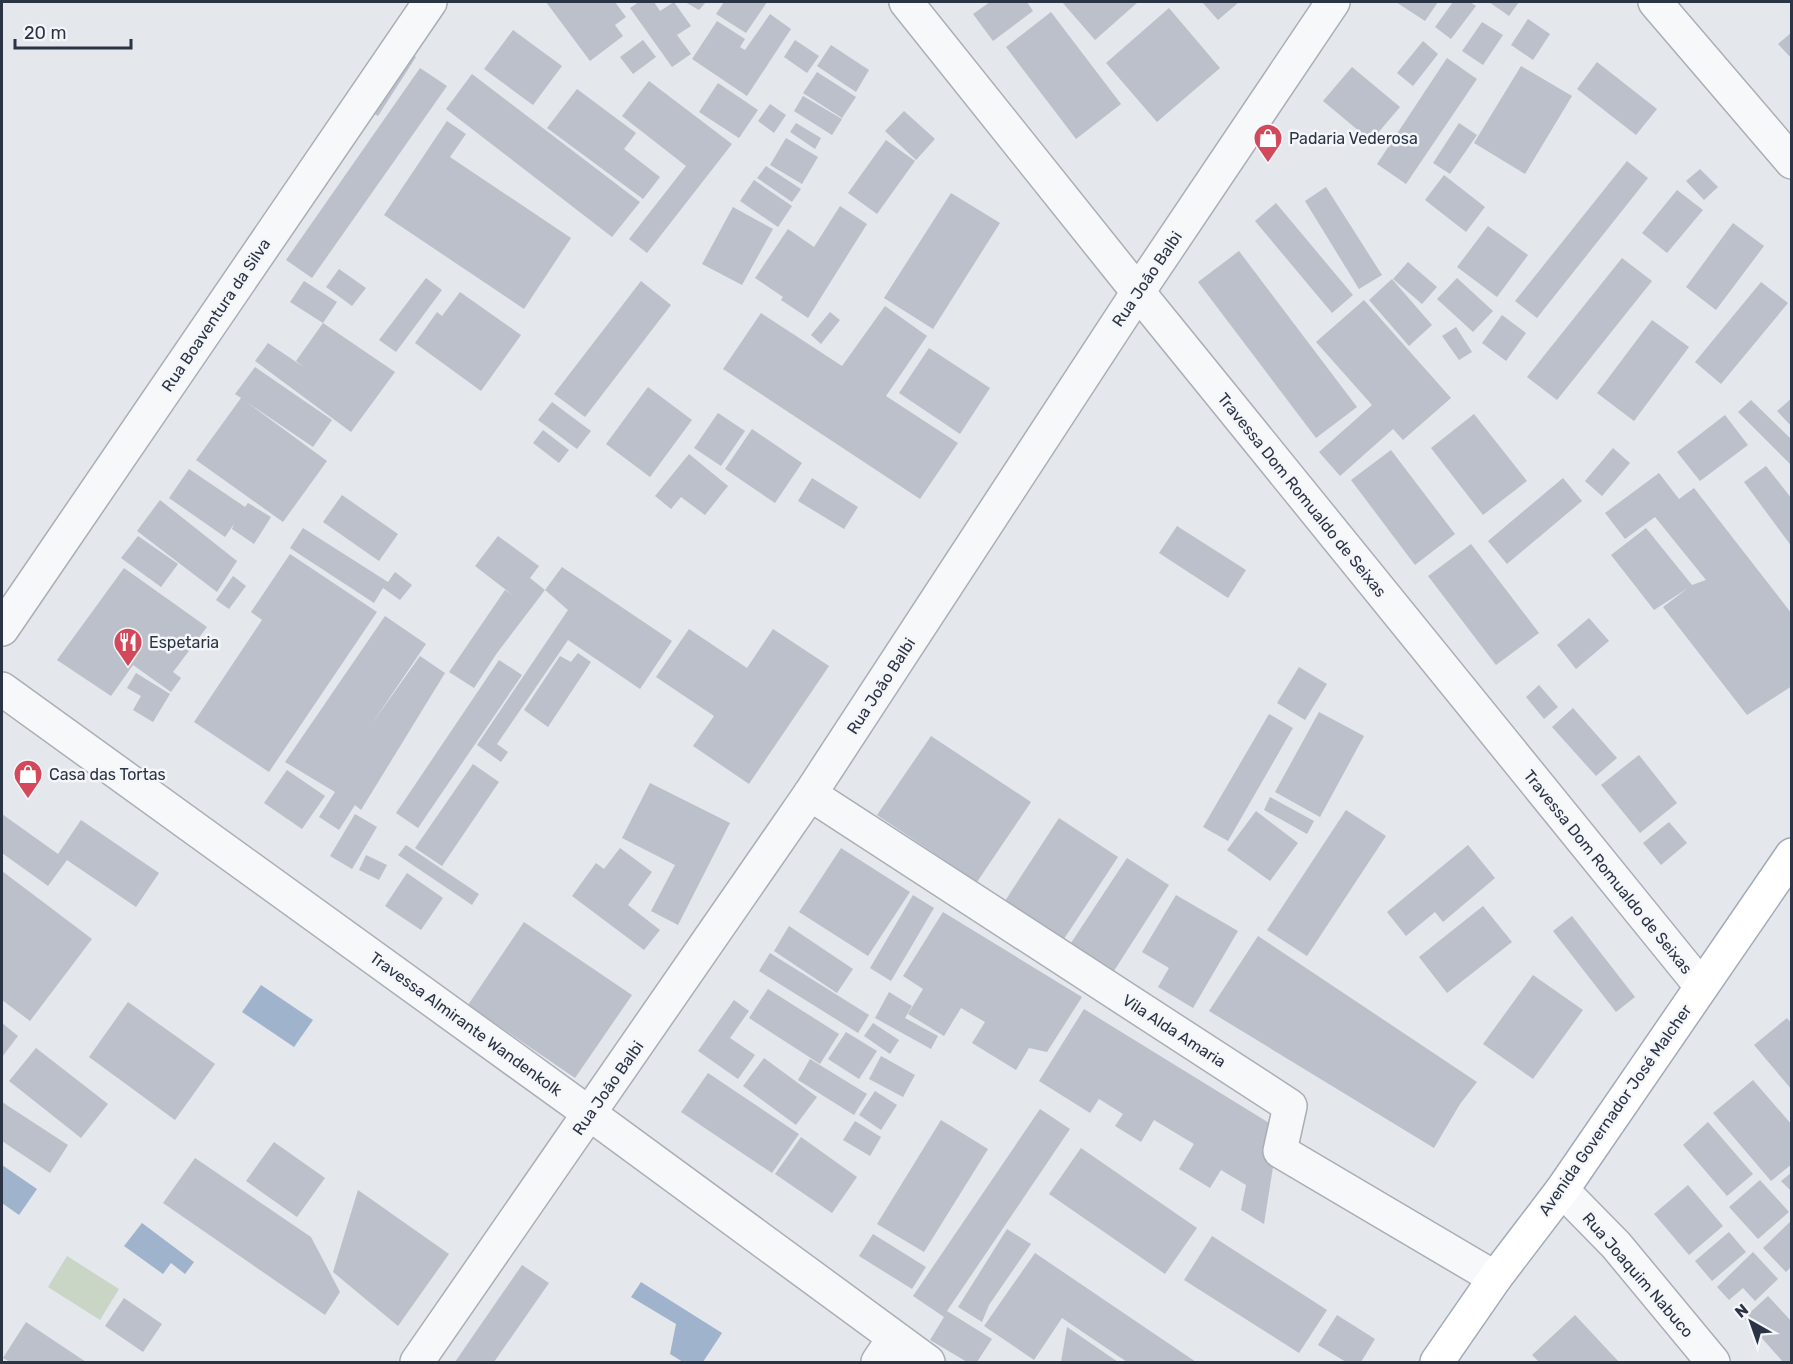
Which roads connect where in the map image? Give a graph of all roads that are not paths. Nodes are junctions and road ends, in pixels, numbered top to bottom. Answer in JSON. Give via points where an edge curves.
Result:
{"nodes":[{"id":1,"x":430,"y":2,"type":"edge"},
{"id":2,"x":906,"y":2,"type":"edge"},
{"id":3,"x":1333,"y":2,"type":"edge"},
{"id":4,"x":1655,"y":2,"type":"edge"},
{"id":5,"x":1791,"y":162,"type":"edge"},
{"id":6,"x":1138,"y":292,"type":"junction"},
{"id":7,"x":2,"y":629,"type":"edge"},
{"id":8,"x":2,"y":689,"type":"edge"},
{"id":9,"x":810,"y":794,"type":"junction"},
{"id":10,"x":1791,"y":855,"type":"edge"},
{"id":11,"x":1701,"y":986,"type":"junction"},
{"id":12,"x":590,"y":1114,"type":"junction"},
{"id":13,"x":1562,"y":1190,"type":"junction"},
{"id":14,"x":1496,"y":1278,"type":"junction"},
{"id":15,"x":886,"y":1350,"type":"edge"},
{"id":16,"x":417,"y":1362,"type":"edge"},
{"id":17,"x":928,"y":1362,"type":"edge"},
{"id":18,"x":1437,"y":1362,"type":"edge"},
{"id":19,"x":1713,"y":1362,"type":"edge"}],
"edges":[{"from":1,"to":7,"type":"street","name":"Rua Boaventura da Silva"},
{"from":2,"to":6,"type":"street","name":"Travessa Dom Romualdo de Seixas"},
{"from":3,"to":6,"type":"street","name":"Rua João Balbi"},
{"from":4,"to":5,"type":"street"},
{"from":6,"to":9,"type":"street","name":"Rua João Balbi"},
{"from":6,"to":11,"type":"street","name":"Travessa Dom Romualdo de Seixas"},
{"from":8,"to":12,"type":"street","name":"Travessa Almirante Wandenkolk"},
{"from":9,"to":12,"type":"street","name":"Rua João Balbi"},
{"from":9,"to":14,"type":"street","name":"Vila Alda Amaria","via":[[1290,1106],[1280,1151]]},
{"from":10,"to":11,"type":"main road","name":"Avenida Governador José Malcher"},
{"from":11,"to":13,"type":"main road","name":"Avenida Governador José Malcher"},
{"from":12,"to":15,"type":"street","name":"Travessa Almirante Wandenkolk"},
{"from":12,"to":16,"type":"street","name":"Rua João Balbi"},
{"from":13,"to":14,"type":"main road","name":"Avenida Governador José Malcher"},
{"from":13,"to":19,"type":"street","name":"Rua Joaquim Nabuco","via":[[1616,1245]]},
{"from":14,"to":18,"type":"main road","name":"Avenida Governador José Malcher"},
{"from":15,"to":17,"type":"street","name":"Travessa Almirante Wandenkolk"}]}
